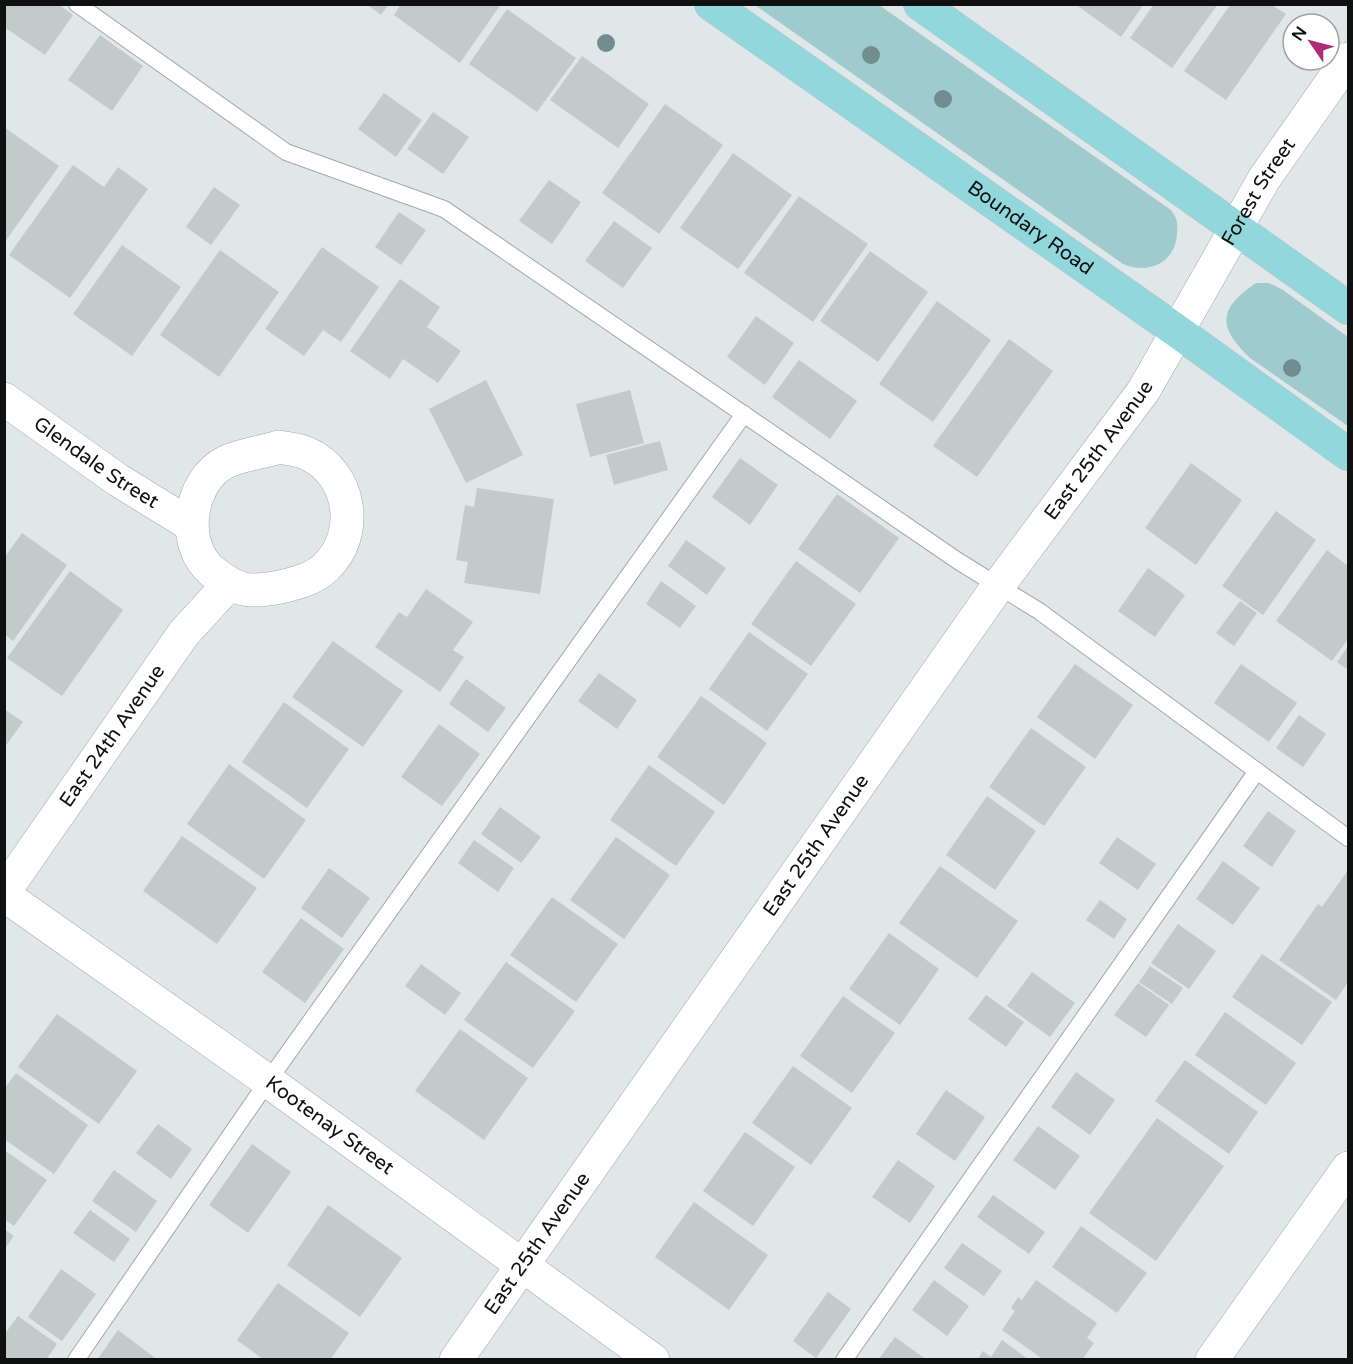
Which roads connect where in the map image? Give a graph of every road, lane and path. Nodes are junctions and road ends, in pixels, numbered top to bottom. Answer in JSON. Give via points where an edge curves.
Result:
{"nodes":[{"id":1,"x":77,"y":4,"type":"edge"},
{"id":2,"x":711,"y":4,"type":"edge"},
{"id":3,"x":920,"y":4,"type":"edge"},
{"id":4,"x":1348,"y":59,"type":"edge"},
{"id":5,"x":1235,"y":227,"type":"junction"},
{"id":6,"x":1348,"y":308,"type":"edge"},
{"id":7,"x":1178,"y":331,"type":"junction"},
{"id":8,"x":4,"y":399,"type":"edge"},
{"id":9,"x":744,"y":414,"type":"junction"},
{"id":10,"x":1348,"y":454,"type":"edge"},
{"id":11,"x":191,"y":525,"type":"junction"},
{"id":12,"x":229,"y":584,"type":"junction"},
{"id":13,"x":998,"y":586,"type":"junction"},
{"id":14,"x":1257,"y":771,"type":"junction"},
{"id":15,"x":1348,"y":838,"type":"edge"},
{"id":16,"x":4,"y":893,"type":"edge"},
{"id":17,"x":268,"y":1081,"type":"junction"},
{"id":18,"x":1348,"y":1168,"type":"edge"},
{"id":19,"x":522,"y":1263,"type":"junction"},
{"id":20,"x":76,"y":1359,"type":"edge"},
{"id":21,"x":456,"y":1359,"type":"edge"},
{"id":22,"x":653,"y":1359,"type":"edge"},
{"id":23,"x":844,"y":1359,"type":"edge"},
{"id":24,"x":1212,"y":1359,"type":"edge"}],
"edges":[{"from":1,"to":9,"type":"lane","via":[[286,152],[444,209]]},
{"from":2,"to":7,"type":"main road","name":"Boundary Road"},
{"from":3,"to":5,"type":"main road"},
{"from":4,"to":5,"type":"street","name":"Forest Street"},
{"from":5,"to":6,"type":"main road"},
{"from":5,"to":7,"type":"street","name":"Forest Street"},
{"from":7,"to":10,"type":"main road","name":"Boundary Road"},
{"from":7,"to":13,"type":"street","name":"East 25th Avenue","via":[[1143,390]]},
{"from":8,"to":11,"type":"street","name":"Glendale Street","via":[[118,480]]},
{"from":9,"to":13,"type":"lane"},
{"from":9,"to":17,"type":"lane"},
{"from":11,"to":12,"type":"street","via":[[197,549],[209,570]]},
{"from":11,"to":12,"type":"street","via":[[195,498],[210,474],[226,462],[279,447],[306,452],[329,468],[339,483],[349,519],[342,545],[326,568],[302,582],[256,592]]},
{"from":12,"to":16,"type":"street","name":"East 24th Avenue","via":[[184,633]]},
{"from":13,"to":14,"type":"lane","via":[[1039,611]]},
{"from":13,"to":19,"type":"street","name":"East 25th Avenue"},
{"from":14,"to":15,"type":"lane"},
{"from":14,"to":23,"type":"lane"},
{"from":16,"to":17,"type":"street","name":"Kootenay Street"},
{"from":17,"to":19,"type":"street","name":"Kootenay Street"},
{"from":17,"to":20,"type":"lane"},
{"from":18,"to":24,"type":"street"},
{"from":19,"to":21,"type":"street","name":"East 25th Avenue"},
{"from":19,"to":22,"type":"street","name":"Kootenay Street"}]}
